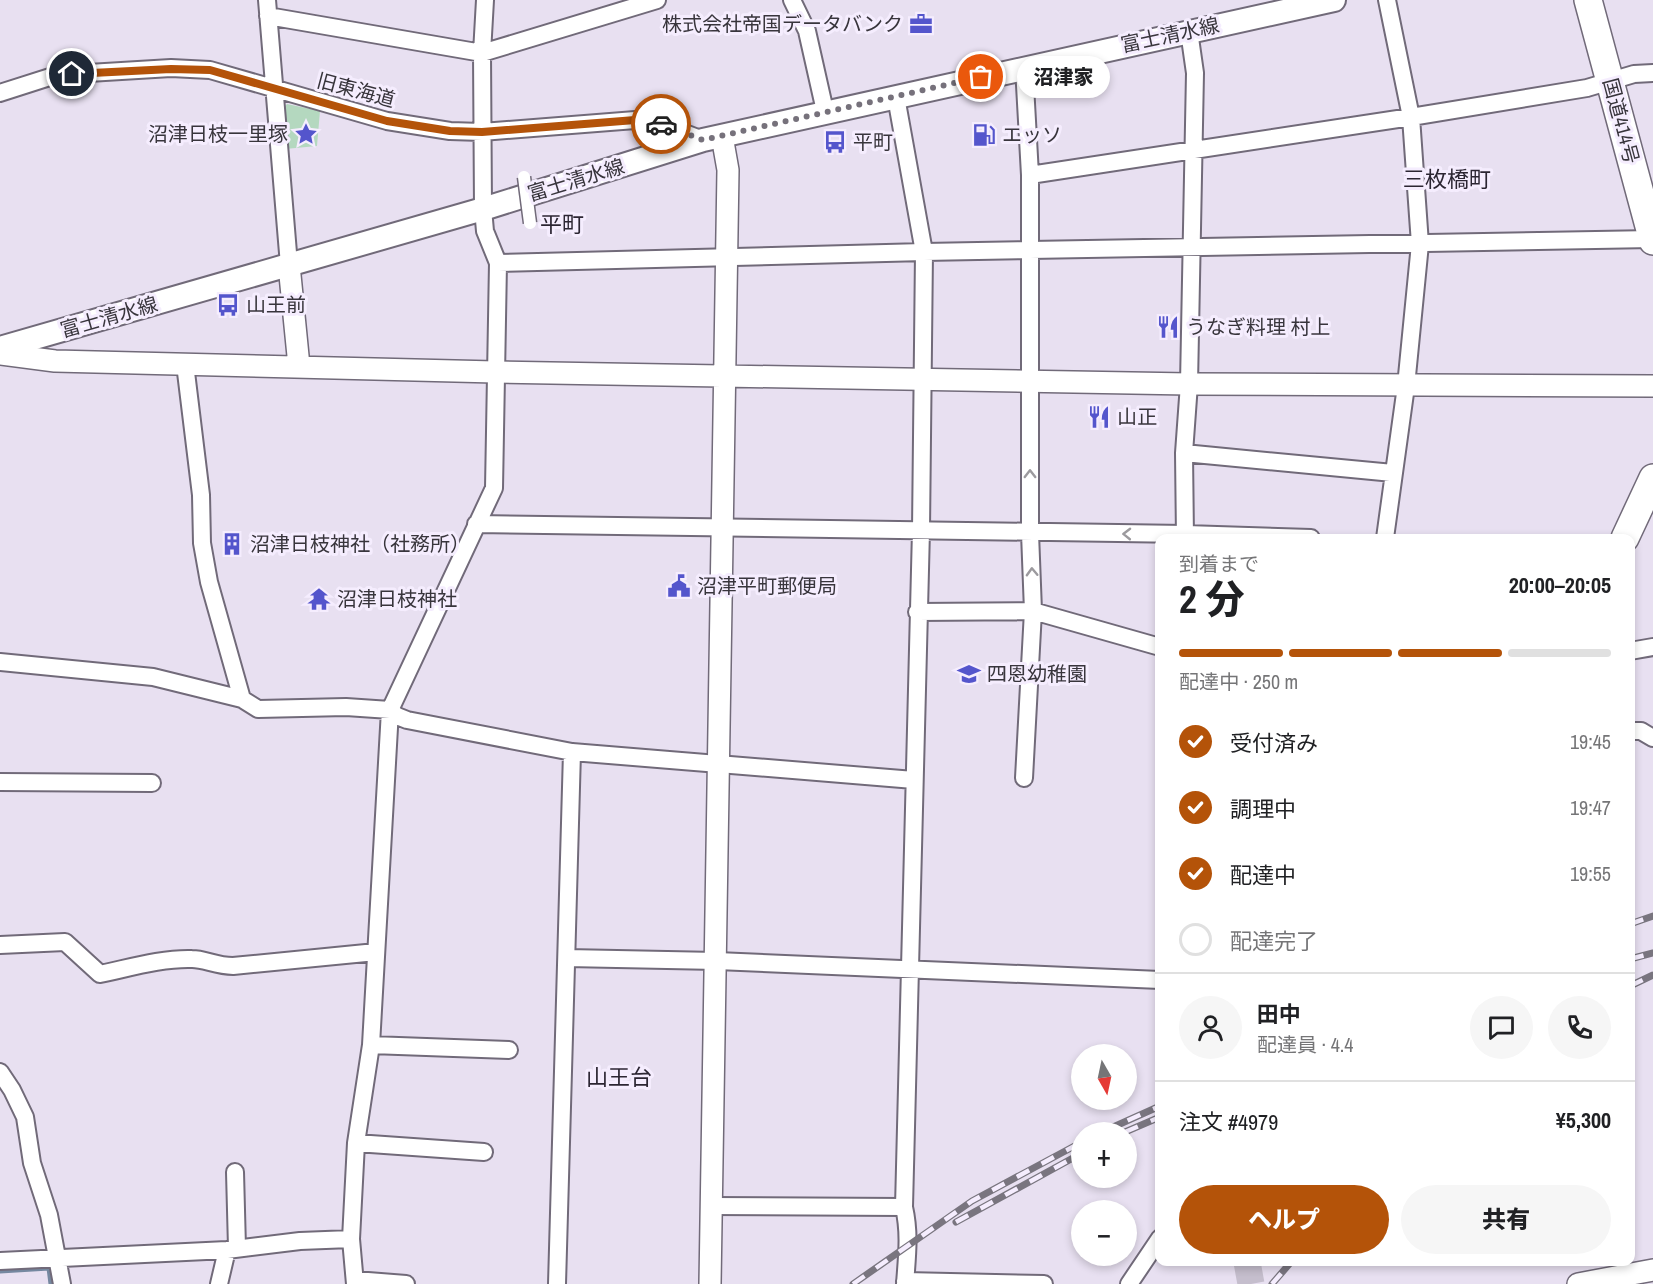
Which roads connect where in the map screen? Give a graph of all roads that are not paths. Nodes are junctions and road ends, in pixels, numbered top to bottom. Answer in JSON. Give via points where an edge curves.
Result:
{"nodes":[{"id":1,"x":485,"y":0,"type":"edge"},
{"id":2,"x":657,"y":0,"type":"edge"},
{"id":3,"x":792,"y":0,"type":"edge"},
{"id":4,"x":1334,"y":0,"type":"edge"},
{"id":5,"x":1387,"y":0,"type":"edge"},
{"id":6,"x":1588,"y":0,"type":"edge"},
{"id":7,"x":267,"y":8,"type":"edge"},
{"id":8,"x":1189,"y":31,"type":"junction"},
{"id":9,"x":482,"y":53,"type":"junction"},
{"id":10,"x":1024,"y":67,"type":"junction"},
{"id":11,"x":1653,"y":74,"type":"edge"},
{"id":12,"x":1610,"y":81,"type":"junction"},
{"id":13,"x":275,"y":89,"type":"junction"},
{"id":14,"x":0,"y":93,"type":"edge"},
{"id":15,"x":896,"y":97,"type":"junction"},
{"id":16,"x":825,"y":111,"type":"junction"},
{"id":17,"x":1411,"y":117,"type":"junction"},
{"id":18,"x":482,"y":132,"type":"junction"},
{"id":19,"x":712,"y":138,"type":"junction"},
{"id":20,"x":1193,"y":150,"type":"junction"},
{"id":21,"x":1030,"y":175,"type":"junction"},
{"id":22,"x":525,"y":177,"type":"dead end"},
{"id":23,"x":483,"y":209,"type":"junction"},
{"id":24,"x":530,"y":223,"type":"dead end"},
{"id":25,"x":1653,"y":240,"type":"edge"},
{"id":26,"x":1420,"y":244,"type":"junction"},
{"id":27,"x":1192,"y":247,"type":"junction"},
{"id":28,"x":1030,"y":249,"type":"junction"},
{"id":29,"x":924,"y":252,"type":"junction"},
{"id":30,"x":726,"y":258,"type":"junction"},
{"id":31,"x":498,"y":263,"type":"junction"},
{"id":32,"x":289,"y":265,"type":"junction"},
{"id":33,"x":0,"y":348,"type":"edge"},
{"id":34,"x":0,"y":354,"type":"edge"},
{"id":35,"x":185,"y":364,"type":"junction"},
{"id":36,"x":299,"y":366,"type":"junction"},
{"id":37,"x":495,"y":372,"type":"junction"},
{"id":38,"x":724,"y":375,"type":"junction"},
{"id":39,"x":921,"y":379,"type":"junction"},
{"id":40,"x":1030,"y":381,"type":"junction"},
{"id":41,"x":1189,"y":384,"type":"junction"},
{"id":42,"x":1406,"y":386,"type":"junction"},
{"id":43,"x":1653,"y":386,"type":"edge"},
{"id":44,"x":1184,"y":453,"type":"junction"},
{"id":45,"x":1393,"y":473,"type":"junction"},
{"id":46,"x":1653,"y":478,"type":"edge"},
{"id":47,"x":476,"y":524,"type":"junction"},
{"id":48,"x":721,"y":530,"type":"junction"},
{"id":49,"x":921,"y":530,"type":"junction"},
{"id":50,"x":1030,"y":533,"type":"junction"},
{"id":51,"x":1185,"y":534,"type":"edge"},
{"id":52,"x":1385,"y":534,"type":"edge"},
{"id":53,"x":1627,"y":534,"type":"edge"},
{"id":54,"x":1155,"y":535,"type":"edge"},
{"id":55,"x":1033,"y":611,"type":"junction"},
{"id":56,"x":917,"y":612,"type":"junction"},
{"id":57,"x":1155,"y":646,"type":"edge"},
{"id":58,"x":1653,"y":647,"type":"edge"},
{"id":59,"x":1635,"y":650,"type":"edge"},
{"id":60,"x":0,"y":662,"type":"edge"},
{"id":61,"x":242,"y":699,"type":"junction"},
{"id":62,"x":390,"y":710,"type":"junction"},
{"id":63,"x":1635,"y":731,"type":"edge"},
{"id":64,"x":1653,"y":738,"type":"edge"},
{"id":65,"x":572,"y":752,"type":"junction"},
{"id":66,"x":717,"y":765,"type":"junction"},
{"id":67,"x":1024,"y":778,"type":"dead end"},
{"id":68,"x":914,"y":780,"type":"junction"},
{"id":69,"x":0,"y":782,"type":"edge"},
{"id":70,"x":152,"y":783,"type":"dead end"},
{"id":71,"x":0,"y":945,"type":"edge"},
{"id":72,"x":376,"y":952,"type":"junction"},
{"id":73,"x":567,"y":958,"type":"junction"},
{"id":74,"x":717,"y":961,"type":"junction"},
{"id":75,"x":912,"y":968,"type":"junction"},
{"id":76,"x":1155,"y":980,"type":"edge"},
{"id":77,"x":371,"y":1045,"type":"junction"},
{"id":78,"x":509,"y":1050,"type":"dead end"},
{"id":79,"x":0,"y":1072,"type":"edge"},
{"id":80,"x":356,"y":1143,"type":"junction"},
{"id":81,"x":484,"y":1152,"type":"dead end"},
{"id":82,"x":235,"y":1172,"type":"dead end"},
{"id":83,"x":710,"y":1206,"type":"junction"},
{"id":84,"x":904,"y":1206,"type":"junction"},
{"id":85,"x":351,"y":1239,"type":"junction"},
{"id":86,"x":1155,"y":1245,"type":"edge"},
{"id":87,"x":232,"y":1249,"type":"junction"},
{"id":88,"x":59,"y":1259,"type":"junction"},
{"id":89,"x":0,"y":1261,"type":"edge"},
{"id":90,"x":1653,"y":1270,"type":"edge"},
{"id":91,"x":355,"y":1282,"type":"edge"},
{"id":92,"x":905,"y":1283,"type":"edge"},
{"id":93,"x":62,"y":1284,"type":"edge"},
{"id":94,"x":219,"y":1284,"type":"edge"},
{"id":95,"x":406,"y":1284,"type":"edge"},
{"id":96,"x":557,"y":1284,"type":"edge"},
{"id":97,"x":710,"y":1284,"type":"edge"},
{"id":98,"x":1044,"y":1284,"type":"edge"},
{"id":99,"x":1129,"y":1284,"type":"edge"},
{"id":100,"x":1578,"y":1284,"type":"edge"}],
"edges":[{"from":1,"to":9,"type":"street"},
{"from":2,"to":9,"type":"street"},
{"from":3,"to":16,"type":"street","via":[[807,31]]},
{"from":4,"to":8,"type":"main road","name":"富士清水線"},
{"from":5,"to":17,"type":"street"},
{"from":6,"to":12,"type":"highway","name":"国道414号"},
{"from":7,"to":9,"type":"street"},
{"from":7,"to":13,"type":"street"},
{"from":8,"to":10,"type":"main road","name":"富士清水線"},
{"from":8,"to":20,"type":"street","via":[[1195,74]]},
{"from":9,"to":18,"type":"street"},
{"from":10,"to":15,"type":"main road","name":"富士清水線"},
{"from":10,"to":21,"type":"street"},
{"from":11,"to":12,"type":"street","via":[[1634,74]]},
{"from":12,"to":17,"type":"street"},
{"from":12,"to":25,"type":"highway","name":"国道414号"},
{"from":13,"to":14,"type":"street","name":"旧東海道","via":[[210,70],[171,69],[53,76]]},
{"from":13,"to":18,"type":"street","name":"旧東海道","via":[[387,121]]},
{"from":13,"to":32,"type":"street"},
{"from":15,"to":16,"type":"main road","name":"富士清水線"},
{"from":15,"to":29,"type":"street"},
{"from":16,"to":19,"type":"main road","name":"富士清水線"},
{"from":17,"to":20,"type":"street"},
{"from":17,"to":26,"type":"street"},
{"from":18,"to":19,"type":"street","name":"旧東海道","via":[[648,119]]},
{"from":18,"to":23,"type":"street"},
{"from":19,"to":23,"type":"main road","name":"富士清水線"},
{"from":19,"to":30,"type":"street","via":[[728,170]]},
{"from":20,"to":21,"type":"street"},
{"from":20,"to":27,"type":"street"},
{"from":21,"to":28,"type":"street"},
{"from":22,"to":24,"type":"street","bridge":true},
{"from":23,"to":31,"type":"street","via":[[485,231]]},
{"from":23,"to":32,"type":"main road","name":"富士清水線"},
{"from":25,"to":26,"type":"street"},
{"from":26,"to":27,"type":"street"},
{"from":26,"to":42,"type":"street"},
{"from":27,"to":28,"type":"street"},
{"from":27,"to":41,"type":"street"},
{"from":28,"to":29,"type":"street"},
{"from":28,"to":40,"type":"street"},
{"from":29,"to":30,"type":"street"},
{"from":29,"to":39,"type":"street"},
{"from":30,"to":31,"type":"street"},
{"from":30,"to":38,"type":"street"},
{"from":31,"to":37,"type":"street"},
{"from":32,"to":33,"type":"main road","name":"富士清水線"},
{"from":32,"to":36,"type":"street"},
{"from":34,"to":35,"type":"street","via":[[55,361]]},
{"from":35,"to":36,"type":"street"},
{"from":35,"to":61,"type":"street","via":[[201,495],[202,543]]},
{"from":36,"to":37,"type":"street"},
{"from":37,"to":38,"type":"street"},
{"from":37,"to":47,"type":"street","via":[[494,488]]},
{"from":38,"to":39,"type":"street"},
{"from":38,"to":48,"type":"street"},
{"from":39,"to":40,"type":"street"},
{"from":39,"to":49,"type":"street"},
{"from":40,"to":41,"type":"street"},
{"from":50,"to":40,"type":"street","one_way":true},
{"from":41,"to":42,"type":"street"},
{"from":41,"to":44,"type":"street"},
{"from":42,"to":43,"type":"street"},
{"from":42,"to":45,"type":"street"},
{"from":44,"to":45,"type":"street"},
{"from":44,"to":51,"type":"street"},
{"from":45,"to":52,"type":"street"},
{"from":46,"to":53,"type":"highway"},
{"from":47,"to":48,"type":"street"},
{"from":47,"to":62,"type":"street"},
{"from":48,"to":49,"type":"street"},
{"from":48,"to":66,"type":"street"},
{"from":49,"to":50,"type":"street"},
{"from":49,"to":56,"type":"street"},
{"from":54,"to":50,"type":"street","one_way":true},
{"from":55,"to":50,"type":"street","one_way":true},
{"from":55,"to":56,"type":"street"},
{"from":55,"to":57,"type":"street"},
{"from":55,"to":67,"type":"street"},
{"from":56,"to":68,"type":"street"},
{"from":58,"to":59,"type":"street"},
{"from":60,"to":61,"type":"street","via":[[153,677]]},
{"from":61,"to":62,"type":"street","via":[[258,709]]},
{"from":62,"to":65,"type":"street","via":[[407,720]]},
{"from":62,"to":72,"type":"street"},
{"from":63,"to":64,"type":"street"},
{"from":65,"to":66,"type":"street"},
{"from":65,"to":73,"type":"street"},
{"from":66,"to":68,"type":"street"},
{"from":66,"to":74,"type":"street"},
{"from":68,"to":75,"type":"street"},
{"from":69,"to":70,"type":"street"},
{"from":71,"to":72,"type":"street","via":[[65,942],[100,974],[177,960],[233,966]]},
{"from":72,"to":77,"type":"street"},
{"from":73,"to":74,"type":"street"},
{"from":73,"to":96,"type":"street"},
{"from":74,"to":75,"type":"street"},
{"from":74,"to":83,"type":"street"},
{"from":75,"to":76,"type":"street"},
{"from":75,"to":84,"type":"street"},
{"from":77,"to":78,"type":"street"},
{"from":77,"to":80,"type":"street"},
{"from":79,"to":88,"type":"street","via":[[25,1117],[32,1164]]},
{"from":80,"to":81,"type":"street"},
{"from":80,"to":85,"type":"street"},
{"from":82,"to":87,"type":"street"},
{"from":83,"to":84,"type":"street"},
{"from":83,"to":97,"type":"street"},
{"from":84,"to":92,"type":"street","via":[[910,1253]]},
{"from":85,"to":87,"type":"street"},
{"from":85,"to":91,"type":"street"},
{"from":86,"to":99,"type":"street"},
{"from":87,"to":88,"type":"street"},
{"from":87,"to":94,"type":"street"},
{"from":88,"to":89,"type":"street"},
{"from":88,"to":93,"type":"street"},
{"from":90,"to":100,"type":"street"},
{"from":91,"to":95,"type":"street"},
{"from":92,"to":98,"type":"street"}]}
